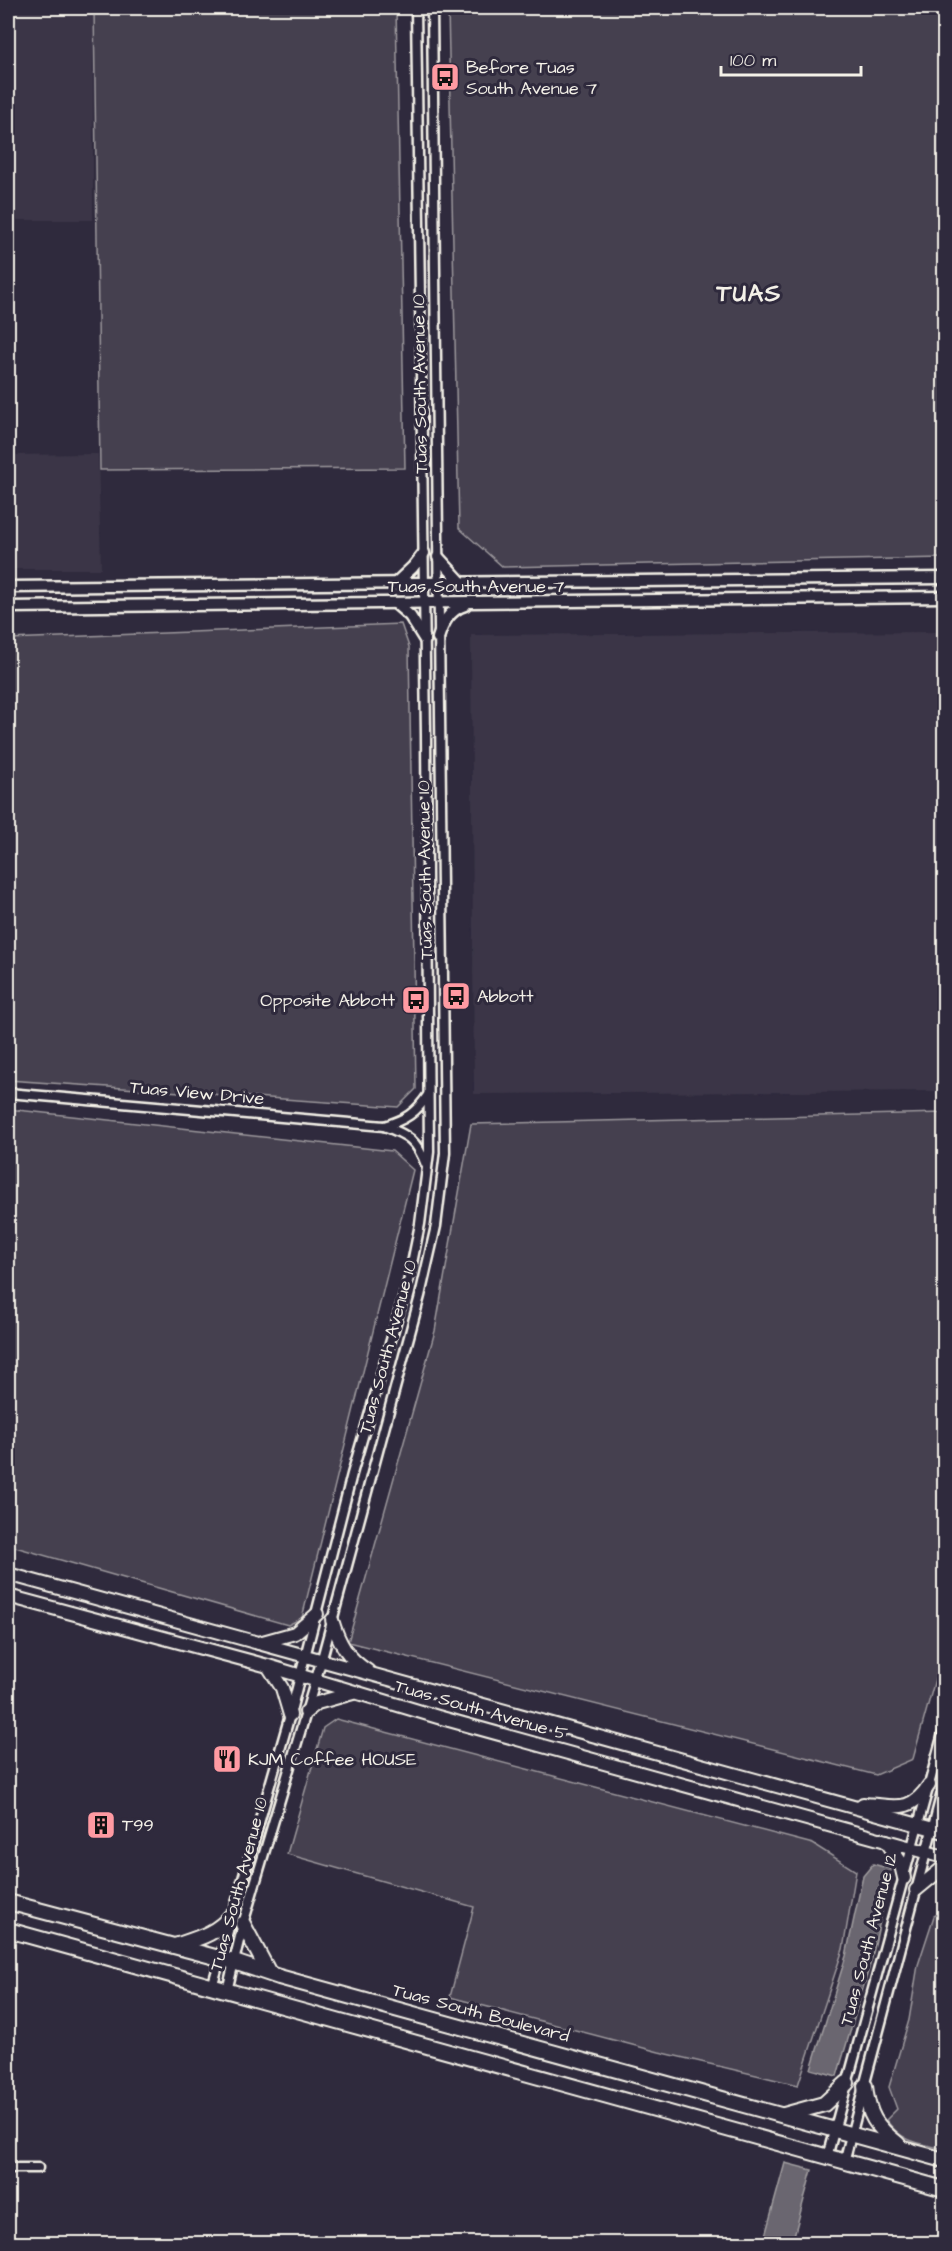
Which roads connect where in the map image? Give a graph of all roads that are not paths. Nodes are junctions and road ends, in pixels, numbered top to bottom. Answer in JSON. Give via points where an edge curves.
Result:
{"nodes":[{"id":1,"x":416,"y":8,"type":"edge"},
{"id":2,"x":432,"y":8,"type":"edge"},
{"id":3,"x":424,"y":553,"type":"junction"},
{"id":4,"x":438,"y":557,"type":"junction"},
{"id":5,"x":945,"y":578,"type":"edge"},
{"id":6,"x":460,"y":581,"type":"junction"},
{"id":7,"x":397,"y":582,"type":"junction"},
{"id":8,"x":424,"y":582,"type":"junction"},
{"id":9,"x":438,"y":582,"type":"junction"},
{"id":10,"x":8,"y":587,"type":"edge"},
{"id":11,"x":945,"y":597,"type":"edge"},
{"id":12,"x":395,"y":603,"type":"junction"},
{"id":13,"x":424,"y":603,"type":"junction"},
{"id":14,"x":438,"y":603,"type":"junction"},
{"id":15,"x":477,"y":603,"type":"junction"},
{"id":16,"x":8,"y":607,"type":"edge"},
{"id":17,"x":438,"y":638,"type":"junction"},
{"id":18,"x":425,"y":640,"type":"junction"},
{"id":19,"x":8,"y":1093,"type":"edge"},
{"id":20,"x":428,"y":1095,"type":"junction"},
{"id":21,"x":384,"y":1126,"type":"junction"},
{"id":22,"x":427,"y":1168,"type":"junction"},
{"id":23,"x":8,"y":1574,"type":"edge"},
{"id":24,"x":8,"y":1596,"type":"edge"},
{"id":25,"x":317,"y":1614,"type":"junction"},
{"id":26,"x":332,"y":1620,"type":"junction"},
{"id":27,"x":258,"y":1643,"type":"junction"},
{"id":28,"x":305,"y":1657,"type":"junction"},
{"id":29,"x":321,"y":1662,"type":"junction"},
{"id":30,"x":268,"y":1666,"type":"junction"},
{"id":31,"x":377,"y":1676,"type":"junction"},
{"id":32,"x":301,"y":1677,"type":"junction"},
{"id":33,"x":315,"y":1681,"type":"junction"},
{"id":34,"x":355,"y":1693,"type":"junction"},
{"id":35,"x":306,"y":1712,"type":"junction"},
{"id":36,"x":291,"y":1715,"type":"junction"},
{"id":37,"x":945,"y":1730,"type":"edge"},
{"id":38,"x":929,"y":1785,"type":"junction"},
{"id":39,"x":945,"y":1785,"type":"edge"},
{"id":40,"x":841,"y":1803,"type":"junction"},
{"id":41,"x":918,"y":1825,"type":"junction"},
{"id":42,"x":938,"y":1830,"type":"edge"},
{"id":43,"x":886,"y":1841,"type":"junction"},
{"id":44,"x":912,"y":1848,"type":"junction"},
{"id":45,"x":926,"y":1852,"type":"junction"},
{"id":46,"x":945,"y":1857,"type":"edge"},
{"id":47,"x":945,"y":1868,"type":"edge"},
{"id":48,"x":904,"y":1878,"type":"junction"},
{"id":49,"x":916,"y":1890,"type":"junction"},
{"id":50,"x":8,"y":1902,"type":"edge"},
{"id":51,"x":238,"y":1919,"type":"junction"},
{"id":52,"x":8,"y":1930,"type":"edge"},
{"id":53,"x":175,"y":1946,"type":"junction"},
{"id":54,"x":220,"y":1958,"type":"junction"},
{"id":55,"x":234,"y":1962,"type":"junction"},
{"id":56,"x":269,"y":1973,"type":"junction"},
{"id":57,"x":212,"y":1987,"type":"junction"},
{"id":58,"x":227,"y":1991,"type":"junction"},
{"id":59,"x":847,"y":2084,"type":"junction"},
{"id":60,"x":865,"y":2086,"type":"junction"},
{"id":61,"x":782,"y":2115,"type":"junction"},
{"id":62,"x":834,"y":2130,"type":"junction"},
{"id":63,"x":852,"y":2134,"type":"junction"},
{"id":64,"x":904,"y":2149,"type":"junction"},
{"id":65,"x":827,"y":2157,"type":"junction"},
{"id":66,"x":945,"y":2160,"type":"edge"},
{"id":67,"x":844,"y":2162,"type":"junction"},
{"id":68,"x":38,"y":2168,"type":"dead end"},
{"id":69,"x":12,"y":2169,"type":"edge"},
{"id":70,"x":945,"y":2189,"type":"edge"}],
"edges":[{"from":1,"to":3,"type":"street","name":"Tuas South Avenue 10"},
{"from":2,"to":4,"type":"street","name":"Tuas South Avenue 10"},
{"from":3,"to":7,"type":"street"},
{"from":3,"to":8,"type":"street","name":"Tuas South Avenue 10"},
{"from":4,"to":6,"type":"street"},
{"from":4,"to":9,"type":"street","name":"Tuas South Avenue 10"},
{"from":5,"to":6,"type":"street","name":"Tuas South Avenue 7"},
{"from":6,"to":9,"type":"street","name":"Tuas South Avenue 7"},
{"from":7,"to":8,"type":"street","name":"Tuas South Avenue 7"},
{"from":7,"to":10,"type":"street","name":"Tuas South Avenue 7"},
{"from":8,"to":9,"type":"street","name":"Tuas South Avenue 7"},
{"from":8,"to":13,"type":"street","name":"Tuas South Avenue 10"},
{"from":9,"to":14,"type":"street","name":"Tuas South Avenue 10"},
{"from":11,"to":15,"type":"street","name":"Tuas South Avenue 7"},
{"from":12,"to":13,"type":"street","name":"Tuas South Avenue 7"},
{"from":12,"to":16,"type":"street","name":"Tuas South Avenue 7"},
{"from":12,"to":18,"type":"street","via":[[410,616]]},
{"from":13,"to":14,"type":"street","name":"Tuas South Avenue 7"},
{"from":13,"to":18,"type":"street","name":"Tuas South Avenue 10"},
{"from":14,"to":15,"type":"street","name":"Tuas South Avenue 7"},
{"from":14,"to":17,"type":"street","name":"Tuas South Avenue 10"},
{"from":15,"to":17,"type":"street","via":[[455,608]]},
{"from":17,"to":26,"type":"street","name":"Tuas South Avenue 10","via":[[445,1153],[436,1226],[420,1296]]},
{"from":18,"to":20,"type":"street","name":"Tuas South Avenue 10"},
{"from":19,"to":21,"type":"street","name":"Tuas View Drive"},
{"from":20,"to":21,"type":"street","name":"Tuas View Drive","via":[[410,1117]]},
{"from":20,"to":22,"type":"street","name":"Tuas South Avenue 10"},
{"from":21,"to":22,"type":"street","name":"Tuas View Drive","via":[[413,1140]]},
{"from":22,"to":25,"type":"street","name":"Tuas South Avenue 10","via":[[409,1278],[352,1474]]},
{"from":23,"to":27,"type":"main road","name":"Tuas South Avenue 5"},
{"from":24,"to":30,"type":"main road","name":"Tuas South Avenue 5"},
{"from":25,"to":27,"type":"main road","via":[[295,1633]]},
{"from":25,"to":28,"type":"street","name":"Tuas South Avenue 10"},
{"from":26,"to":29,"type":"street","name":"Tuas South Avenue 10"},
{"from":26,"to":31,"type":"main road","via":[[344,1650],[358,1665]]},
{"from":27,"to":28,"type":"main road","name":"Tuas South Avenue 5"},
{"from":28,"to":29,"type":"main road","name":"Tuas South Avenue 5"},
{"from":28,"to":32,"type":"street","name":"Tuas South Avenue 10"},
{"from":29,"to":31,"type":"main road","name":"Tuas South Avenue 5"},
{"from":29,"to":33,"type":"street","name":"Tuas South Avenue 10"},
{"from":30,"to":32,"type":"main road","name":"Tuas South Avenue 5"},
{"from":30,"to":36,"type":"main road","via":[[282,1688]]},
{"from":31,"to":40,"type":"main road","name":"Tuas South Avenue 5"},
{"from":32,"to":33,"type":"main road","name":"Tuas South Avenue 5"},
{"from":32,"to":36,"type":"street","name":"Tuas South Avenue 10"},
{"from":33,"to":34,"type":"main road","name":"Tuas South Avenue 5"},
{"from":33,"to":35,"type":"street","name":"Tuas South Avenue 10"},
{"from":34,"to":35,"type":"main road","via":[[317,1703]]},
{"from":34,"to":43,"type":"main road","name":"Tuas South Avenue 5"},
{"from":35,"to":51,"type":"street","name":"Tuas South Avenue 10"},
{"from":36,"to":51,"type":"street","name":"Tuas South Avenue 10"},
{"from":37,"to":38,"type":"street","name":"Tuas South Avenue 12"},
{"from":38,"to":40,"type":"main road","via":[[922,1797],[908,1805]]},
{"from":38,"to":41,"type":"street","name":"Tuas South Avenue 12"},
{"from":39,"to":42,"type":"street","name":"Tuas South Avenue 12"},
{"from":40,"to":41,"type":"main road","name":"Tuas South Avenue 5"},
{"from":41,"to":42,"type":"main road","name":"Tuas South Avenue 5"},
{"from":41,"to":44,"type":"street","name":"Tuas South Avenue 12"},
{"from":42,"to":45,"type":"street","name":"Tuas South Avenue 12"},
{"from":43,"to":44,"type":"main road","name":"Tuas South Avenue 5"},
{"from":43,"to":48,"type":"main road","via":[[900,1861]]},
{"from":44,"to":45,"type":"main road","name":"Tuas South Avenue 5"},
{"from":44,"to":48,"type":"street","name":"Tuas South Avenue 12"},
{"from":45,"to":46,"type":"main road","name":"Tuas South Avenue 5"},
{"from":45,"to":49,"type":"street","name":"Tuas South Avenue 12"},
{"from":47,"to":49,"type":"main road"},
{"from":48,"to":59,"type":"street","name":"Tuas South Avenue 12"},
{"from":49,"to":60,"type":"street","name":"Tuas South Avenue 12"},
{"from":50,"to":53,"type":"main road","name":"Tuas South Boulevard"},
{"from":51,"to":53,"type":"main road"},
{"from":51,"to":54,"type":"street","name":"Tuas South Avenue 10"},
{"from":51,"to":55,"type":"street","name":"Tuas South Avenue 10"},
{"from":51,"to":56,"type":"main road"},
{"from":52,"to":57,"type":"main road"},
{"from":53,"to":54,"type":"main road","name":"Tuas South Boulevard"},
{"from":54,"to":55,"type":"main road","name":"Tuas South Boulevard"},
{"from":54,"to":57,"type":"street","name":"Tuas South Avenue 10"},
{"from":55,"to":56,"type":"main road","name":"Tuas South Boulevard"},
{"from":55,"to":58,"type":"street","name":"Tuas South Avenue 10"},
{"from":56,"to":61,"type":"main road","name":"Tuas South Boulevard"},
{"from":57,"to":58,"type":"main road"},
{"from":58,"to":65,"type":"main road"},
{"from":59,"to":61,"type":"main road","via":[[824,2104]]},
{"from":59,"to":62,"type":"street","name":"Tuas South Avenue 12"},
{"from":60,"to":63,"type":"street","name":"Tuas South Avenue 12"},
{"from":60,"to":64,"type":"main road","via":[[867,2108],[883,2132]]},
{"from":61,"to":62,"type":"main road","name":"Tuas South Boulevard"},
{"from":62,"to":63,"type":"main road","name":"Tuas South Boulevard"},
{"from":62,"to":65,"type":"street","name":"Tuas South Avenue 12"},
{"from":63,"to":64,"type":"main road","name":"Tuas South Boulevard"},
{"from":63,"to":67,"type":"street","name":"Tuas South Avenue 12"},
{"from":64,"to":66,"type":"main road","name":"Tuas South Boulevard"},
{"from":65,"to":67,"type":"main road"},
{"from":67,"to":70,"type":"main road"},
{"from":68,"to":69,"type":"street"}]}
